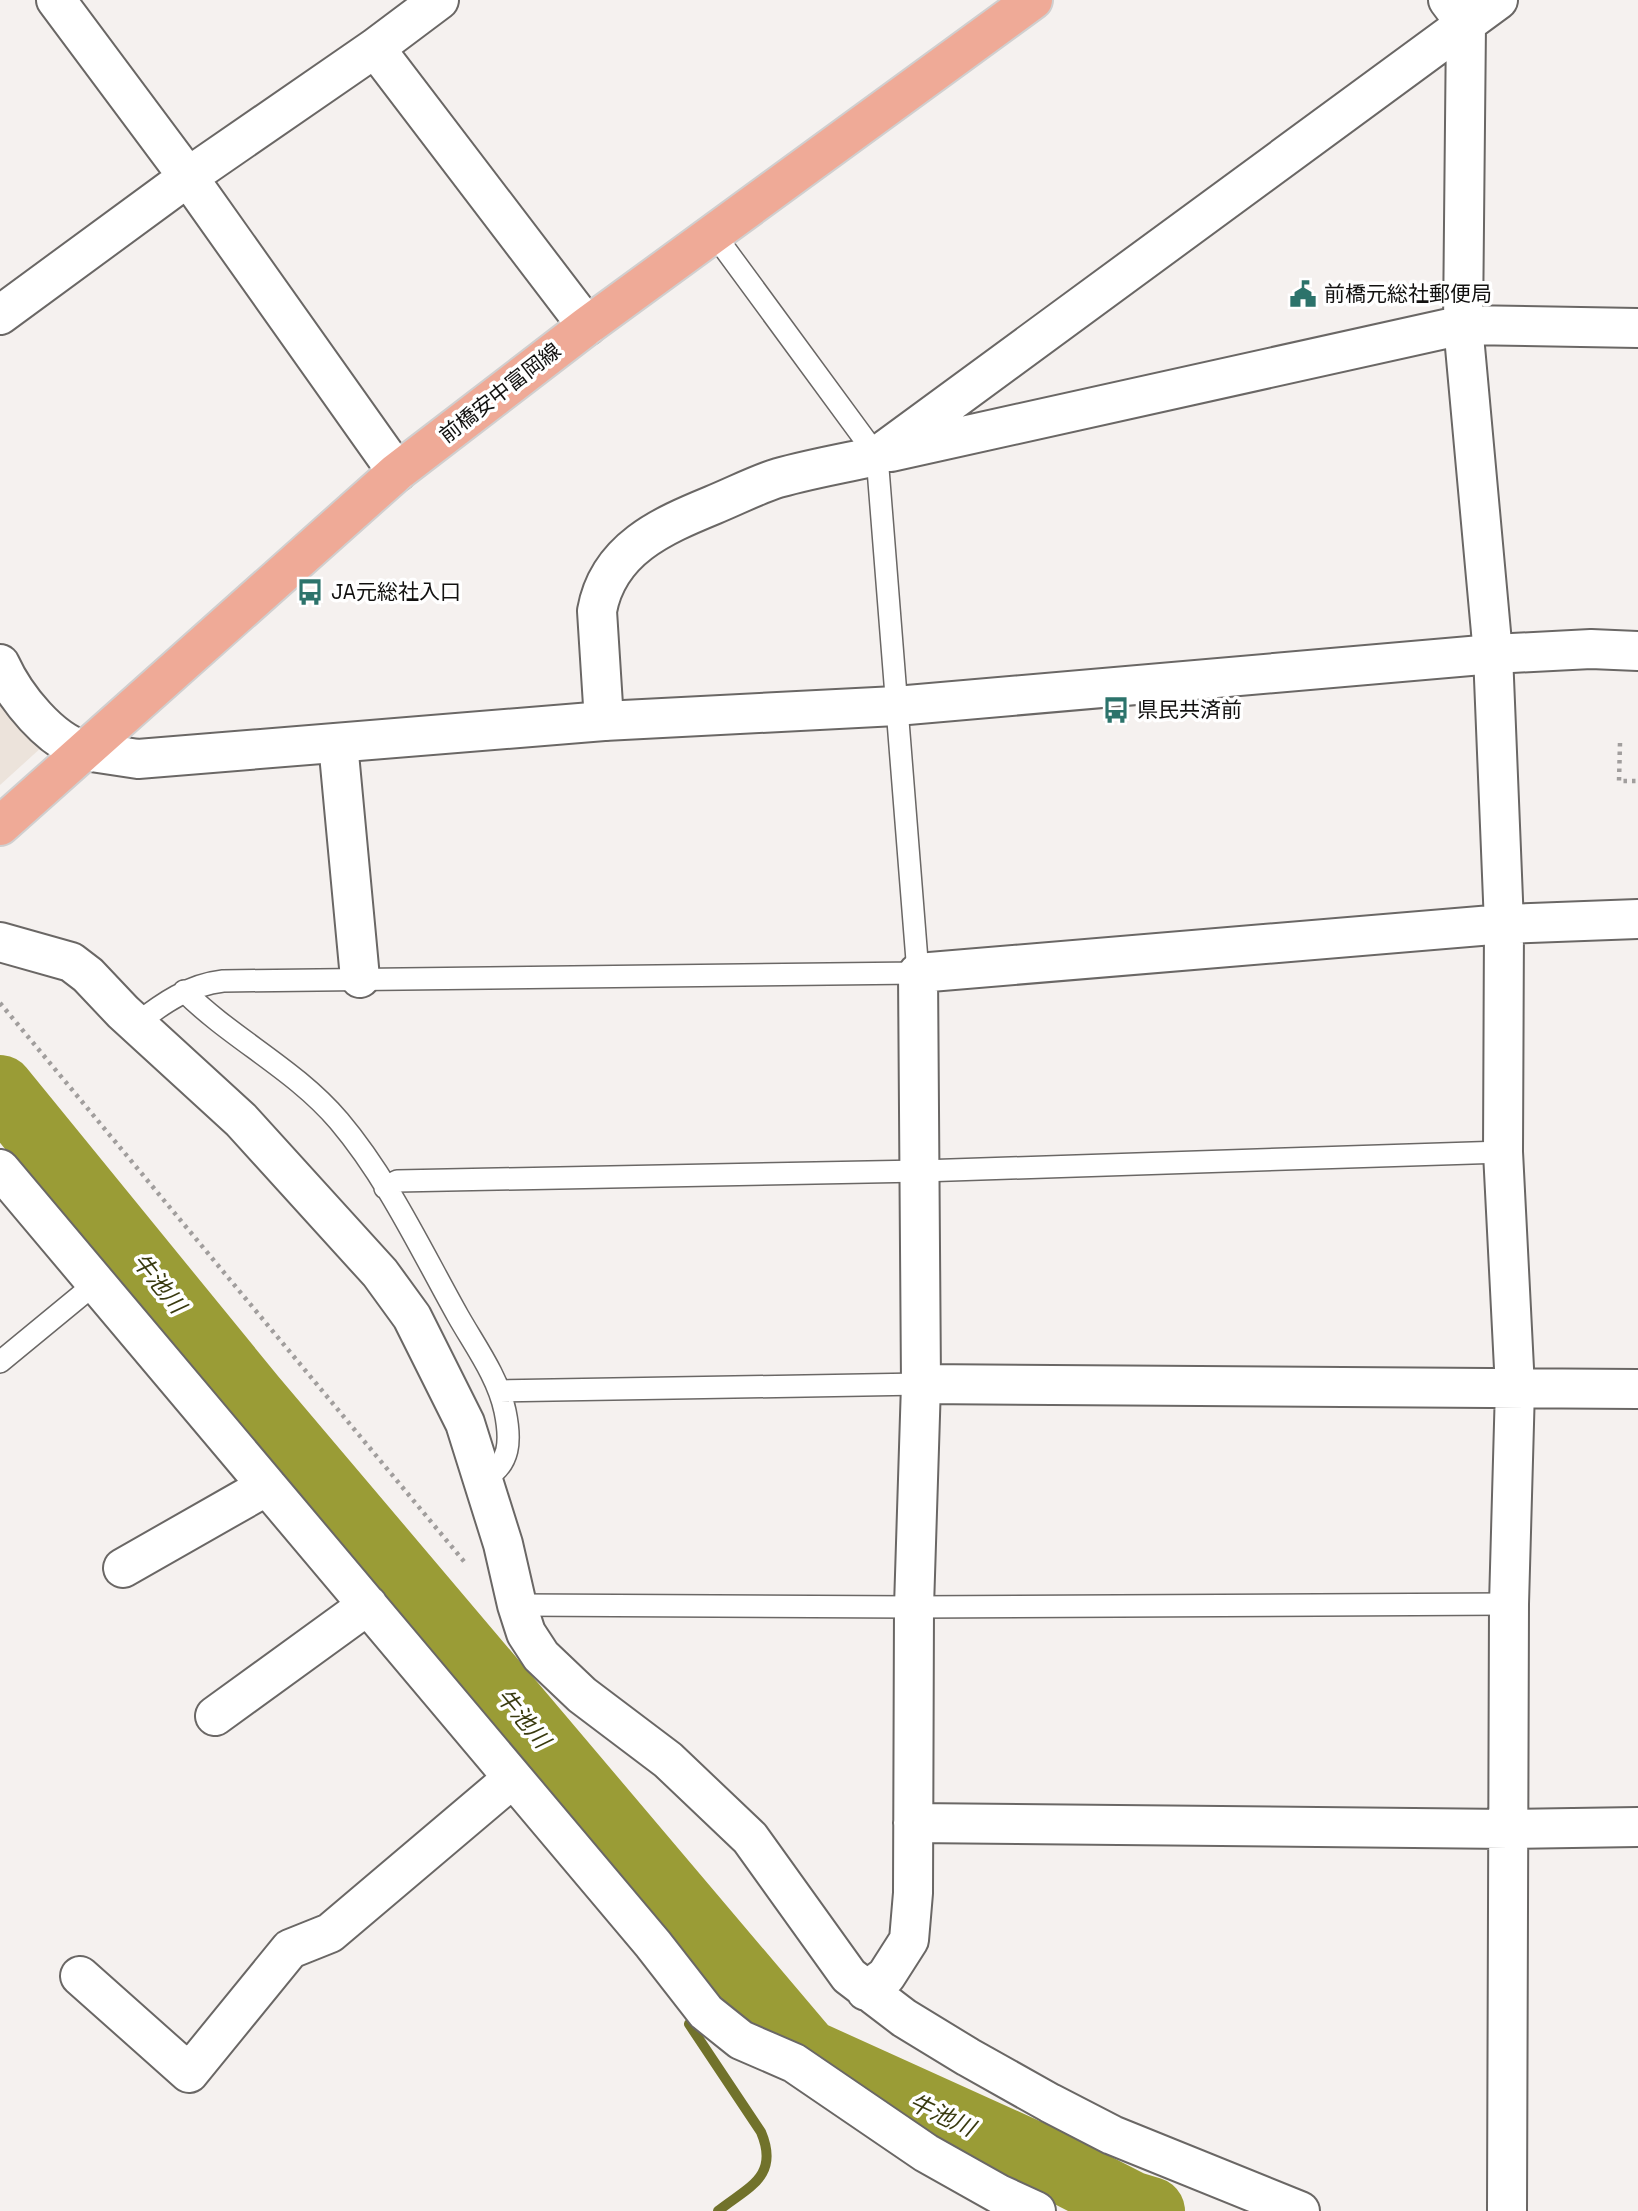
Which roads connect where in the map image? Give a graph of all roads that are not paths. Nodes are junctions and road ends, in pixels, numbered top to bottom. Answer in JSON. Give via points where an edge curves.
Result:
{"nodes":[{"id":1,"x":56,"y":0,"type":"edge"},
{"id":2,"x":439,"y":0,"type":"edge"},
{"id":3,"x":1033,"y":0,"type":"edge"},
{"id":4,"x":1498,"y":0,"type":"edge"},
{"id":5,"x":1457,"y":12,"type":"edge"},
{"id":6,"x":375,"y":48,"type":"junction"},
{"id":7,"x":188,"y":177,"type":"junction"},
{"id":8,"x":714,"y":234,"type":"junction"},
{"id":9,"x":0,"y":315,"type":"edge"},
{"id":10,"x":1463,"y":325,"type":"junction"},
{"id":11,"x":587,"y":326,"type":"junction"},
{"id":12,"x":1638,"y":328,"type":"edge"},
{"id":13,"x":877,"y":456,"type":"junction"},
{"id":14,"x":397,"y":472,"type":"junction"},
{"id":15,"x":1638,"y":651,"type":"edge"},
{"id":16,"x":1493,"y":654,"type":"junction"},
{"id":17,"x":0,"y":664,"type":"edge"},
{"id":18,"x":896,"y":706,"type":"junction"},
{"id":19,"x":604,"y":721,"type":"junction"},
{"id":20,"x":338,"y":743,"type":"junction"},
{"id":21,"x":85,"y":751,"type":"junction"},
{"id":22,"x":0,"y":827,"type":"edge"},
{"id":23,"x":1638,"y":919,"type":"edge"},
{"id":24,"x":1504,"y":924,"type":"junction"},
{"id":25,"x":0,"y":942,"type":"edge"},
{"id":26,"x":918,"y":973,"type":"junction"},
{"id":27,"x":360,"y":978,"type":"junction"},
{"id":28,"x":184,"y":992,"type":"junction"},
{"id":29,"x":136,"y":1024,"type":"junction"},
{"id":30,"x":1503,"y":1152,"type":"junction"},
{"id":31,"x":0,"y":1169,"type":"edge"},
{"id":32,"x":921,"y":1171,"type":"junction"},
{"id":33,"x":386,"y":1188,"type":"junction"},
{"id":34,"x":96,"y":1283,"type":"junction"},
{"id":35,"x":0,"y":1362,"type":"edge"},
{"id":36,"x":921,"y":1384,"type":"junction"},
{"id":37,"x":1515,"y":1388,"type":"junction"},
{"id":38,"x":1638,"y":1389,"type":"edge"},
{"id":39,"x":500,"y":1391,"type":"junction"},
{"id":40,"x":482,"y":1479,"type":"junction"},
{"id":41,"x":267,"y":1486,"type":"junction"},
{"id":42,"x":123,"y":1568,"type":"dead end"},
{"id":43,"x":1509,"y":1604,"type":"junction"},
{"id":44,"x":368,"y":1605,"type":"junction"},
{"id":45,"x":517,"y":1605,"type":"junction"},
{"id":46,"x":914,"y":1607,"type":"junction"},
{"id":47,"x":215,"y":1716,"type":"dead end"},
{"id":48,"x":513,"y":1778,"type":"junction"},
{"id":49,"x":913,"y":1823,"type":"junction"},
{"id":50,"x":1638,"y":1827,"type":"edge"},
{"id":51,"x":1509,"y":1829,"type":"junction"},
{"id":52,"x":80,"y":1976,"type":"dead end"},
{"id":53,"x":866,"y":1991,"type":"junction"},
{"id":54,"x":1036,"y":2211,"type":"edge"},
{"id":55,"x":1300,"y":2211,"type":"edge"},
{"id":56,"x":1507,"y":2211,"type":"edge"}],
"edges":[{"from":1,"to":7,"type":"street"},
{"from":2,"to":6,"type":"street"},
{"from":3,"to":8,"type":"main road","name":"前橋安中富岡線"},
{"from":4,"to":5,"type":"street"},
{"from":5,"to":10,"type":"street"},
{"from":5,"to":13,"type":"street"},
{"from":6,"to":7,"type":"street"},
{"from":6,"to":11,"type":"street"},
{"from":7,"to":9,"type":"street"},
{"from":7,"to":14,"type":"street"},
{"from":8,"to":11,"type":"main road","name":"前橋安中富岡線"},
{"from":8,"to":13,"type":"lane"},
{"from":10,"to":12,"type":"street"},
{"from":10,"to":13,"type":"street"},
{"from":10,"to":16,"type":"street"},
{"from":11,"to":14,"type":"main road","name":"前橋安中富岡線"},
{"from":13,"to":18,"type":"lane"},
{"from":13,"to":19,"type":"street","via":[[776,479],[658,529],[639,543],[600,594],[597,611]]},
{"from":14,"to":21,"type":"main road","name":"前橋安中富岡線"},
{"from":15,"to":16,"type":"street"},
{"from":16,"to":18,"type":"street"},
{"from":16,"to":24,"type":"street"},
{"from":17,"to":21,"type":"street","via":[[11,688],[60,741]]},
{"from":18,"to":19,"type":"street"},
{"from":18,"to":26,"type":"lane"},
{"from":19,"to":20,"type":"street"},
{"from":20,"to":21,"type":"street","via":[[138,759]]},
{"from":20,"to":27,"type":"street"},
{"from":21,"to":22,"type":"main road","name":"前橋安中富岡線"},
{"from":23,"to":24,"type":"street"},
{"from":24,"to":26,"type":"street"},
{"from":24,"to":30,"type":"street"},
{"from":25,"to":29,"type":"street","via":[[71,962]]},
{"from":26,"to":27,"type":"lane"},
{"from":26,"to":32,"type":"street"},
{"from":27,"to":28,"type":"lane","via":[[223,981]]},
{"from":28,"to":29,"type":"lane"},
{"from":28,"to":33,"type":"lane","via":[[314,1095],[340,1122]]},
{"from":29,"to":40,"type":"street","via":[[241,1120],[386,1281],[412,1317],[465,1423]]},
{"from":30,"to":32,"type":"lane"},
{"from":30,"to":37,"type":"street"},
{"from":31,"to":34,"type":"street"},
{"from":32,"to":33,"type":"lane","via":[[397,1181]]},
{"from":32,"to":36,"type":"street"},
{"from":33,"to":39,"type":"lane"},
{"from":34,"to":35,"type":"lane"},
{"from":34,"to":41,"type":"street"},
{"from":36,"to":37,"type":"street"},
{"from":36,"to":39,"type":"lane"},
{"from":36,"to":46,"type":"street"},
{"from":37,"to":38,"type":"street"},
{"from":37,"to":43,"type":"street"},
{"from":39,"to":40,"type":"lane","via":[[508,1448],[502,1466]]},
{"from":40,"to":45,"type":"street"},
{"from":41,"to":42,"type":"street"},
{"from":41,"to":44,"type":"street"},
{"from":43,"to":46,"type":"lane"},
{"from":43,"to":51,"type":"street"},
{"from":44,"to":47,"type":"street"},
{"from":44,"to":48,"type":"street"},
{"from":45,"to":46,"type":"lane"},
{"from":45,"to":53,"type":"street","via":[[526,1633],[541,1656],[582,1695],[668,1760],[750,1838],[837,1961]]},
{"from":46,"to":49,"type":"street"},
{"from":48,"to":52,"type":"street","via":[[330,1933],[290,1949],[189,2073]]},
{"from":48,"to":54,"type":"street","via":[[712,2018],[741,2040],[794,2063],[926,2153]]},
{"from":49,"to":51,"type":"street"},
{"from":49,"to":53,"type":"street","via":[[909,1940],[886,1976]]},
{"from":50,"to":51,"type":"street"},
{"from":51,"to":56,"type":"street"},
{"from":53,"to":55,"type":"street","via":[[968,2057],[1112,2134]]}]}
